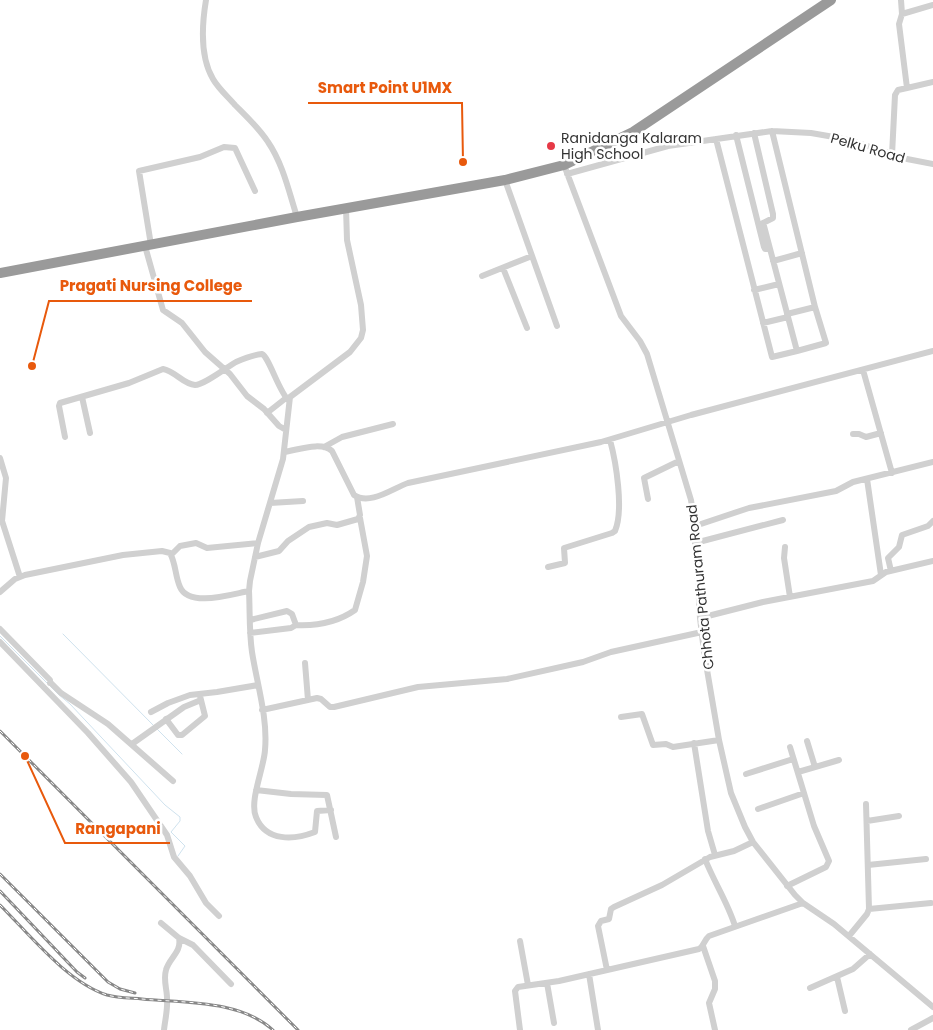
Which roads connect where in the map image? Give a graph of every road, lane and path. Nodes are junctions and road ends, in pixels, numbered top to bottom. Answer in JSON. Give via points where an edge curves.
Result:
{"nodes":[{"id":1,"x":206,"y":0,"type":"edge"},
{"id":2,"x":831,"y":0,"type":"edge"},
{"id":3,"x":901,"y":0,"type":"edge"},
{"id":4,"x":933,"y":5,"type":"edge"},
{"id":5,"x":902,"y":14,"type":"junction"},
{"id":6,"x":933,"y":82,"type":"edge"},
{"id":7,"x":907,"y":88,"type":"junction"},
{"id":8,"x":772,"y":131,"type":"junction"},
{"id":9,"x":754,"y":133,"type":"junction"},
{"id":10,"x":736,"y":135,"type":"junction"},
{"id":11,"x":716,"y":138,"type":"junction"},
{"id":12,"x":892,"y":155,"type":"junction"},
{"id":13,"x":933,"y":164,"type":"edge"},
{"id":14,"x":566,"y":169,"type":"junction"},
{"id":15,"x":504,"y":180,"type":"junction"},
{"id":16,"x":254,"y":191,"type":"dead end"},
{"id":17,"x":346,"y":208,"type":"junction"},
{"id":18,"x":297,"y":217,"type":"junction"},
{"id":19,"x":148,"y":245,"type":"junction"},
{"id":20,"x":770,"y":249,"type":"junction"},
{"id":21,"x":802,"y":253,"type":"junction"},
{"id":22,"x":532,"y":256,"type":"junction"},
{"id":23,"x":773,"y":261,"type":"junction"},
{"id":24,"x":503,"y":268,"type":"junction"},
{"id":25,"x":0,"y":273,"type":"edge"},
{"id":26,"x":482,"y":276,"type":"dead end"},
{"id":27,"x":779,"y":284,"type":"junction"},
{"id":28,"x":754,"y":290,"type":"junction"},
{"id":29,"x":815,"y":307,"type":"junction"},
{"id":30,"x":787,"y":316,"type":"junction"},
{"id":31,"x":763,"y":324,"type":"junction"},
{"id":32,"x":557,"y":326,"type":"dead end"},
{"id":33,"x":526,"y":328,"type":"dead end"},
{"id":34,"x":797,"y":351,"type":"junction"},
{"id":35,"x":933,"y":351,"type":"edge"},
{"id":36,"x":224,"y":369,"type":"junction"},
{"id":37,"x":863,"y":370,"type":"junction"},
{"id":38,"x":82,"y":397,"type":"junction"},
{"id":39,"x":288,"y":399,"type":"junction"},
{"id":40,"x":267,"y":413,"type":"junction"},
{"id":41,"x":667,"y":422,"type":"junction"},
{"id":42,"x":393,"y":424,"type":"dead end"},
{"id":43,"x":286,"y":430,"type":"junction"},
{"id":44,"x":90,"y":433,"type":"dead end"},
{"id":45,"x":881,"y":433,"type":"junction"},
{"id":46,"x":853,"y":434,"type":"dead end"},
{"id":47,"x":65,"y":437,"type":"dead end"},
{"id":48,"x":610,"y":440,"type":"junction"},
{"id":49,"x":324,"y":447,"type":"junction"},
{"id":50,"x":284,"y":452,"type":"junction"},
{"id":51,"x":0,"y":458,"type":"edge"},
{"id":52,"x":678,"y":461,"type":"junction"},
{"id":53,"x":933,"y":462,"type":"edge"},
{"id":54,"x":892,"y":473,"type":"junction"},
{"id":55,"x":867,"y":479,"type":"junction"},
{"id":56,"x":357,"y":497,"type":"junction"},
{"id":57,"x":648,"y":499,"type":"dead end"},
{"id":58,"x":303,"y":501,"type":"dead end"},
{"id":59,"x":270,"y":503,"type":"junction"},
{"id":60,"x":360,"y":518,"type":"junction"},
{"id":61,"x":783,"y":520,"type":"dead end"},
{"id":62,"x":933,"y":521,"type":"edge"},
{"id":63,"x":1,"y":526,"type":"edge"},
{"id":64,"x":695,"y":526,"type":"junction"},
{"id":65,"x":258,"y":543,"type":"junction"},
{"id":66,"x":695,"y":544,"type":"junction"},
{"id":67,"x":785,"y":547,"type":"dead end"},
{"id":68,"x":171,"y":555,"type":"junction"},
{"id":69,"x":255,"y":557,"type":"junction"},
{"id":70,"x":933,"y":561,"type":"edge"},
{"id":71,"x":548,"y":567,"type":"dead end"},
{"id":72,"x":891,"y":571,"type":"junction"},
{"id":73,"x":881,"y":575,"type":"junction"},
{"id":74,"x":20,"y":577,"type":"junction"},
{"id":75,"x":249,"y":591,"type":"junction"},
{"id":76,"x":0,"y":592,"type":"edge"},
{"id":77,"x":790,"y":597,"type":"junction"},
{"id":78,"x":700,"y":618,"type":"junction"},
{"id":79,"x":250,"y":620,"type":"junction"},
{"id":80,"x":296,"y":624,"type":"junction"},
{"id":81,"x":0,"y":629,"type":"edge"},
{"id":82,"x":250,"y":632,"type":"junction"},
{"id":83,"x":702,"y":632,"type":"junction"},
{"id":84,"x":0,"y":642,"type":"edge"},
{"id":85,"x":305,"y":663,"type":"dead end"},
{"id":86,"x":48,"y":684,"type":"junction"},
{"id":87,"x":258,"y":685,"type":"junction"},
{"id":88,"x":200,"y":697,"type":"junction"},
{"id":89,"x":308,"y":700,"type":"junction"},
{"id":90,"x":262,"y":710,"type":"junction"},
{"id":91,"x":151,"y":712,"type":"dead end"},
{"id":92,"x":621,"y":718,"type":"dead end"},
{"id":93,"x":166,"y":719,"type":"junction"},
{"id":94,"x":719,"y":740,"type":"junction"},
{"id":95,"x":806,"y":741,"type":"dead end"},
{"id":96,"x":694,"y":743,"type":"junction"},
{"id":97,"x":132,"y":744,"type":"junction"},
{"id":98,"x":790,"y":747,"type":"dead end"},
{"id":99,"x":794,"y":759,"type":"junction"},
{"id":100,"x":839,"y":760,"type":"dead end"},
{"id":101,"x":815,"y":767,"type":"junction"},
{"id":102,"x":798,"y":772,"type":"junction"},
{"id":103,"x":746,"y":774,"type":"dead end"},
{"id":104,"x":173,"y":782,"type":"dead end"},
{"id":105,"x":256,"y":790,"type":"junction"},
{"id":106,"x":804,"y":793,"type":"junction"},
{"id":107,"x":866,"y":804,"type":"dead end"},
{"id":108,"x":758,"y":809,"type":"dead end"},
{"id":109,"x":331,"y":810,"type":"junction"},
{"id":110,"x":899,"y":816,"type":"dead end"},
{"id":111,"x":867,"y":821,"type":"junction"},
{"id":112,"x":336,"y":837,"type":"dead end"},
{"id":113,"x":753,"y":842,"type":"junction"},
{"id":114,"x":715,"y":855,"type":"junction"},
{"id":115,"x":705,"y":859,"type":"junction"},
{"id":116,"x":926,"y":859,"type":"dead end"},
{"id":117,"x":868,"y":865,"type":"junction"},
{"id":118,"x":787,"y":886,"type":"junction"},
{"id":119,"x":803,"y":903,"type":"junction"},
{"id":120,"x":931,"y":903,"type":"dead end"},
{"id":121,"x":869,"y":909,"type":"junction"},
{"id":122,"x":219,"y":916,"type":"dead end"},
{"id":123,"x":161,"y":923,"type":"dead end"},
{"id":124,"x":735,"y":926,"type":"junction"},
{"id":125,"x":849,"y":936,"type":"junction"},
{"id":126,"x":179,"y":938,"type":"junction"},
{"id":127,"x":520,"y":941,"type":"dead end"},
{"id":128,"x":703,"y":946,"type":"junction"},
{"id":129,"x":870,"y":954,"type":"junction"},
{"id":130,"x":607,"y":970,"type":"junction"},
{"id":131,"x":589,"y":974,"type":"junction"},
{"id":132,"x":837,"y":977,"type":"junction"},
{"id":133,"x":547,"y":983,"type":"junction"},
{"id":134,"x":231,"y":984,"type":"dead end"},
{"id":135,"x":528,"y":985,"type":"junction"},
{"id":136,"x":810,"y":988,"type":"dead end"},
{"id":137,"x":933,"y":1008,"type":"edge"},
{"id":138,"x":845,"y":1011,"type":"dead end"},
{"id":139,"x":933,"y":1018,"type":"edge"},
{"id":140,"x":554,"y":1023,"type":"dead end"},
{"id":141,"x":164,"y":1030,"type":"edge"},
{"id":142,"x":520,"y":1030,"type":"edge"},
{"id":143,"x":598,"y":1030,"type":"edge"},
{"id":144,"x":716,"y":1030,"type":"edge"},
{"id":145,"x":911,"y":1030,"type":"edge"}],
"edges":[{"from":1,"to":18,"type":"street","via":[[204,32],[207,64],[213,79],[274,152]]},
{"from":2,"to":14,"type":"highway","via":[[633,132]]},
{"from":3,"to":5,"type":"street"},
{"from":4,"to":5,"type":"street"},
{"from":5,"to":7,"type":"street","via":[[899,24]]},
{"from":6,"to":7,"type":"street"},
{"from":7,"to":12,"type":"street","via":[[898,90],[895,95]]},
{"from":8,"to":9,"type":"street","name":"Pelku Road"},
{"from":8,"to":12,"type":"street","name":"Pelku Road","via":[[834,137]]},
{"from":8,"to":21,"type":"street"},
{"from":9,"to":10,"type":"street","name":"Pelku Road"},
{"from":9,"to":20,"type":"street","via":[[773,214],[773,218],[764,223]]},
{"from":10,"to":11,"type":"street","name":"Pelku Road"},
{"from":10,"to":20,"type":"street","via":[[764,247]]},
{"from":11,"to":14,"type":"street","name":"Pelku Road"},
{"from":11,"to":28,"type":"street"},
{"from":12,"to":13,"type":"street","name":"Pelku Road"},
{"from":14,"to":15,"type":"highway"},
{"from":14,"to":41,"type":"street","name":"Chhota Pathuram Road","via":[[621,316],[646,354]]},
{"from":15,"to":17,"type":"highway"},
{"from":15,"to":22,"type":"street"},
{"from":16,"to":19,"type":"street","via":[[235,148],[224,148],[200,158],[139,171]]},
{"from":17,"to":18,"type":"highway"},
{"from":17,"to":39,"type":"street","via":[[347,240],[362,313],[361,338],[350,352]]},
{"from":18,"to":19,"type":"highway"},
{"from":19,"to":25,"type":"highway"},
{"from":19,"to":36,"type":"street","via":[[163,310],[182,323],[205,352]]},
{"from":20,"to":23,"type":"street"},
{"from":21,"to":23,"type":"street"},
{"from":21,"to":29,"type":"street"},
{"from":22,"to":24,"type":"street"},
{"from":22,"to":32,"type":"street"},
{"from":23,"to":27,"type":"street"},
{"from":24,"to":26,"type":"street"},
{"from":24,"to":33,"type":"street"},
{"from":27,"to":28,"type":"street"},
{"from":27,"to":30,"type":"street"},
{"from":28,"to":31,"type":"street"},
{"from":29,"to":30,"type":"street"},
{"from":29,"to":34,"type":"street","via":[[826,343]]},
{"from":30,"to":31,"type":"street"},
{"from":30,"to":34,"type":"street"},
{"from":31,"to":34,"type":"street","via":[[771,356]]},
{"from":35,"to":37,"type":"street"},
{"from":36,"to":38,"type":"street","via":[[195,385],[163,369]]},
{"from":36,"to":39,"type":"street","via":[[247,357],[265,355]]},
{"from":36,"to":40,"type":"street"},
{"from":37,"to":41,"type":"street"},
{"from":37,"to":45,"type":"street"},
{"from":38,"to":44,"type":"street"},
{"from":38,"to":47,"type":"street","via":[[60,403]]},
{"from":39,"to":40,"type":"street"},
{"from":39,"to":43,"type":"street"},
{"from":40,"to":43,"type":"street"},
{"from":41,"to":48,"type":"street"},
{"from":41,"to":52,"type":"street","name":"Chhota Pathuram Road"},
{"from":42,"to":49,"type":"street","via":[[342,437]]},
{"from":43,"to":50,"type":"street"},
{"from":45,"to":46,"type":"street","via":[[866,437]]},
{"from":45,"to":54,"type":"street"},
{"from":48,"to":56,"type":"street","via":[[408,483],[378,496]]},
{"from":48,"to":71,"type":"street","via":[[615,459],[618,502],[615,531],[564,548],[565,562]]},
{"from":49,"to":50,"type":"street"},
{"from":49,"to":56,"type":"street","via":[[332,451]]},
{"from":50,"to":59,"type":"street"},
{"from":51,"to":63,"type":"street","via":[[6,478]]},
{"from":52,"to":57,"type":"street","via":[[644,478]]},
{"from":52,"to":64,"type":"street","name":"Chhota Pathuram Road","via":[[691,500]]},
{"from":53,"to":54,"type":"street"},
{"from":54,"to":55,"type":"street"},
{"from":55,"to":64,"type":"street","via":[[848,484],[836,492],[749,508]]},
{"from":55,"to":73,"type":"street"},
{"from":56,"to":60,"type":"street"},
{"from":58,"to":59,"type":"street"},
{"from":59,"to":65,"type":"street"},
{"from":60,"to":69,"type":"street","via":[[334,526],[327,523],[309,527],[279,551]]},
{"from":60,"to":80,"type":"street","via":[[368,556],[356,609],[331,622]]},
{"from":61,"to":66,"type":"street"},
{"from":62,"to":72,"type":"street","via":[[902,535],[897,550],[888,558]]},
{"from":63,"to":74,"type":"street"},
{"from":64,"to":66,"type":"street","name":"Chhota Pathuram Road"},
{"from":65,"to":68,"type":"street","via":[[207,548],[196,544],[180,546]]},
{"from":65,"to":69,"type":"street"},
{"from":66,"to":78,"type":"street","name":"Chhota Pathuram Road"},
{"from":67,"to":77,"type":"street"},
{"from":68,"to":74,"type":"street","via":[[166,551],[123,555]]},
{"from":68,"to":75,"type":"street","via":[[180,587],[192,597],[200,599]]},
{"from":69,"to":75,"type":"street"},
{"from":70,"to":72,"type":"street"},
{"from":72,"to":73,"type":"street"},
{"from":73,"to":77,"type":"street","via":[[873,581]]},
{"from":74,"to":76,"type":"street"},
{"from":75,"to":79,"type":"street"},
{"from":77,"to":78,"type":"street"},
{"from":78,"to":83,"type":"street","name":"Chhota Pathuram Road"},
{"from":79,"to":80,"type":"street","via":[[287,611]]},
{"from":79,"to":82,"type":"street"},
{"from":80,"to":82,"type":"street","via":[[291,628]]},
{"from":81,"to":86,"type":"street"},
{"from":82,"to":87,"type":"street"},
{"from":83,"to":89,"type":"street","via":[[501,680],[418,687],[334,707],[321,699]]},
{"from":83,"to":94,"type":"street","name":"Chhota Pathuram Road"},
{"from":84,"to":86,"type":"street"},
{"from":85,"to":89,"type":"street"},
{"from":86,"to":97,"type":"street"},
{"from":86,"to":122,"type":"street","via":[[131,782],[167,834],[174,857]]},
{"from":87,"to":88,"type":"street"},
{"from":87,"to":90,"type":"street"},
{"from":88,"to":91,"type":"street","via":[[190,695]]},
{"from":88,"to":93,"type":"street"},
{"from":88,"to":93,"type":"street","via":[[204,718],[182,735],[178,735]]},
{"from":89,"to":90,"type":"street"},
{"from":90,"to":105,"type":"street","via":[[266,749]]},
{"from":92,"to":96,"type":"street","via":[[642,714],[653,744],[673,747]]},
{"from":93,"to":97,"type":"street"},
{"from":94,"to":96,"type":"street"},
{"from":94,"to":113,"type":"street","name":"Chhota Pathuram Road","via":[[731,793]]},
{"from":95,"to":101,"type":"street"},
{"from":96,"to":114,"type":"street"},
{"from":97,"to":104,"type":"street"},
{"from":98,"to":99,"type":"street"},
{"from":99,"to":102,"type":"street"},
{"from":99,"to":103,"type":"street"},
{"from":100,"to":101,"type":"street"},
{"from":101,"to":102,"type":"street"},
{"from":102,"to":106,"type":"street"},
{"from":105,"to":109,"type":"street","via":[[327,795]]},
{"from":105,"to":109,"type":"street","via":[[256,817],[265,831],[275,836],[315,832],[317,811]]},
{"from":106,"to":108,"type":"street"},
{"from":106,"to":118,"type":"street","via":[[828,864]]},
{"from":107,"to":111,"type":"street"},
{"from":109,"to":112,"type":"street"},
{"from":110,"to":111,"type":"street"},
{"from":111,"to":117,"type":"street"},
{"from":113,"to":114,"type":"street"},
{"from":113,"to":118,"type":"street","name":"Chhota Pathuram Road"},
{"from":114,"to":115,"type":"street"},
{"from":115,"to":124,"type":"street"},
{"from":115,"to":130,"type":"street","via":[[662,885],[611,909],[609,919],[601,921],[598,926]]},
{"from":116,"to":117,"type":"street"},
{"from":117,"to":121,"type":"street"},
{"from":118,"to":119,"type":"street","name":"Chhota Pathuram Road"},
{"from":119,"to":124,"type":"street"},
{"from":119,"to":125,"type":"street","name":"Chhota Pathuram Road"},
{"from":120,"to":121,"type":"street"},
{"from":121,"to":125,"type":"street"},
{"from":123,"to":126,"type":"street"},
{"from":124,"to":128,"type":"street","via":[[709,936]]},
{"from":125,"to":129,"type":"street","name":"Chhota Pathuram Road"},
{"from":126,"to":134,"type":"street","via":[[192,945]]},
{"from":126,"to":141,"type":"street","via":[[179,947],[166,971],[168,1001]]},
{"from":127,"to":135,"type":"street"},
{"from":128,"to":130,"type":"street"},
{"from":128,"to":144,"type":"street","via":[[715,980],[709,1003]]},
{"from":129,"to":132,"type":"street","via":[[858,966]]},
{"from":129,"to":137,"type":"street","name":"Chhota Pathuram Road"},
{"from":130,"to":131,"type":"street"},
{"from":131,"to":133,"type":"street"},
{"from":131,"to":143,"type":"street"},
{"from":132,"to":136,"type":"street"},
{"from":132,"to":138,"type":"street"},
{"from":133,"to":135,"type":"street"},
{"from":133,"to":140,"type":"street"},
{"from":135,"to":142,"type":"street","via":[[515,991]]},
{"from":139,"to":145,"type":"street"}]}
